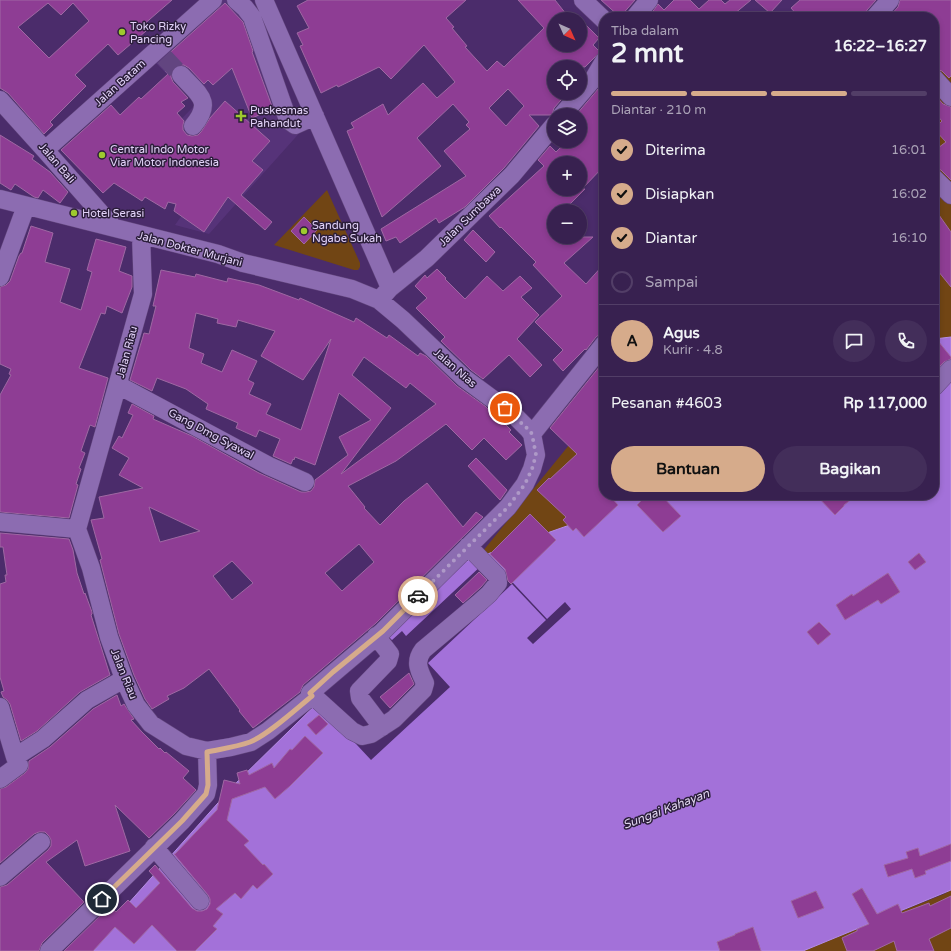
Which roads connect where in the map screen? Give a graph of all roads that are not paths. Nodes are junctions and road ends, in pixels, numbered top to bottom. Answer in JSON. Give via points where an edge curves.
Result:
{"nodes":[{"id":1,"x":213,"y":0,"type":"edge"},
{"id":2,"x":226,"y":0,"type":"edge"},
{"id":3,"x":236,"y":0,"type":"edge"},
{"id":4,"x":264,"y":0,"type":"edge"},
{"id":5,"x":583,"y":0,"type":"edge"},
{"id":6,"x":650,"y":0,"type":"edge"},
{"id":7,"x":890,"y":0,"type":"edge"},
{"id":8,"x":639,"y":12,"type":"edge"},
{"id":9,"x":880,"y":12,"type":"edge"},
{"id":10,"x":599,"y":15,"type":"edge"},
{"id":11,"x":161,"y":54,"type":"junction"},
{"id":12,"x":599,"y":70,"type":"edge"},
{"id":13,"x":181,"y":75,"type":"tunnel mouth"},
{"id":14,"x":939,"y":84,"type":"edge"},
{"id":15,"x":951,"y":97,"type":"edge"},
{"id":16,"x":0,"y":100,"type":"edge"},
{"id":17,"x":568,"y":108,"type":"edge"},
{"id":18,"x":315,"y":116,"type":"junction"},
{"id":19,"x":193,"y":126,"type":"dead end"},
{"id":20,"x":547,"y":133,"type":"edge"},
{"id":21,"x":45,"y":150,"type":"junction"},
{"id":22,"x":939,"y":183,"type":"edge"},
{"id":23,"x":951,"y":194,"type":"edge"},
{"id":24,"x":0,"y":199,"type":"edge"},
{"id":25,"x":26,"y":206,"type":"junction"},
{"id":26,"x":112,"y":226,"type":"junction"},
{"id":27,"x":141,"y":235,"type":"junction"},
{"id":28,"x":0,"y":277,"type":"edge"},
{"id":29,"x":384,"y":294,"type":"junction"},
{"id":30,"x":599,"y":350,"type":"edge"},
{"id":31,"x":951,"y":369,"type":"edge"},
{"id":32,"x":939,"y":382,"type":"edge"},
{"id":33,"x":118,"y":385,"type":"junction"},
{"id":34,"x":532,"y":434,"type":"junction"},
{"id":35,"x":305,"y":482,"type":"dead end"},
{"id":36,"x":0,"y":522,"type":"edge"},
{"id":37,"x":77,"y":529,"type":"junction"},
{"id":38,"x":468,"y":546,"type":"junction"},
{"id":39,"x":376,"y":636,"type":"junction"},
{"id":40,"x":124,"y":679,"type":"junction"},
{"id":41,"x":310,"y":693,"type":"junction"},
{"id":42,"x":0,"y":707,"type":"edge"},
{"id":43,"x":382,"y":727,"type":"junction"},
{"id":44,"x":207,"y":752,"type":"junction"},
{"id":45,"x":15,"y":757,"type":"junction"},
{"id":46,"x":0,"y":779,"type":"edge"},
{"id":47,"x":41,"y":842,"type":"dead end"},
{"id":48,"x":154,"y":847,"type":"junction"},
{"id":49,"x":0,"y":877,"type":"edge"},
{"id":50,"x":200,"y":901,"type":"dead end"},
{"id":51,"x":49,"y":951,"type":"edge"}],
"edges":[{"from":1,"to":11,"type":"street","name":"Jalan Batam"},
{"from":2,"to":11,"type":"street"},
{"from":3,"to":18,"type":"street","via":[[252,17],[288,120],[295,125]]},
{"from":4,"to":18,"type":"street"},
{"from":5,"to":10,"type":"street"},
{"from":6,"to":8,"type":"street"},
{"from":7,"to":9,"type":"street"},
{"from":11,"to":21,"type":"street","name":"Jalan Batam"},
{"from":12,"to":17,"type":"street"},
{"from":13,"to":19,"type":"street","via":[[203,103],[200,117]]},
{"from":14,"to":15,"type":"street"},
{"from":16,"to":21,"type":"street","name":"Jalan Bali"},
{"from":18,"to":29,"type":"street"},
{"from":20,"to":29,"type":"street","name":"Jalan Sumbawa","via":[[507,180],[427,258]]},
{"from":21,"to":26,"type":"street","name":"Jalan Bali"},
{"from":22,"to":23,"type":"street"},
{"from":24,"to":25,"type":"street","name":"Jalan Dokter Murjani"},
{"from":25,"to":26,"type":"street","name":"Jalan Dokter Murjani"},
{"from":25,"to":28,"type":"street"},
{"from":26,"to":27,"type":"street","name":"Jalan Dokter Murjani"},
{"from":27,"to":29,"type":"street","name":"Jalan Dokter Murjani","via":[[218,254],[243,263]]},
{"from":27,"to":33,"type":"street","name":"Jalan Riau","via":[[143,294]]},
{"from":29,"to":34,"type":"street","name":"Jalan Nias","via":[[403,320],[464,378],[514,415]]},
{"from":30,"to":34,"type":"street"},
{"from":31,"to":32,"type":"street"},
{"from":33,"to":35,"type":"street","name":"Gang Dmg Syawal","via":[[269,466]]},
{"from":33,"to":37,"type":"street","name":"Jalan Riau"},
{"from":34,"to":38,"type":"street","name":"Jalan Riau","via":[[536,455],[525,484],[508,507]]},
{"from":36,"to":37,"type":"street"},
{"from":37,"to":40,"type":"street","name":"Jalan Riau"},
{"from":38,"to":39,"type":"street","name":"Jalan Riau"},
{"from":38,"to":43,"type":"street","via":[[496,576],[498,583],[479,603],[423,650],[418,657],[419,669],[425,683],[423,690],[394,719]]},
{"from":39,"to":41,"type":"street","name":"Jalan Riau"},
{"from":39,"to":43,"type":"street","via":[[390,654],[388,661],[359,690],[360,698]]},
{"from":40,"to":44,"type":"street","name":"Jalan Riau","via":[[136,705],[151,724],[186,746]]},
{"from":40,"to":45,"type":"street","via":[[87,700],[43,740]]},
{"from":41,"to":43,"type":"street","via":[[362,736]]},
{"from":41,"to":44,"type":"street","name":"Jalan Riau","via":[[312,696],[268,732],[251,742]]},
{"from":42,"to":45,"type":"street"},
{"from":44,"to":48,"type":"street","via":[[206,794]]},
{"from":45,"to":46,"type":"street","via":[[19,765]]},
{"from":47,"to":49,"type":"street"},
{"from":48,"to":50,"type":"street"},
{"from":48,"to":51,"type":"street"}]}
